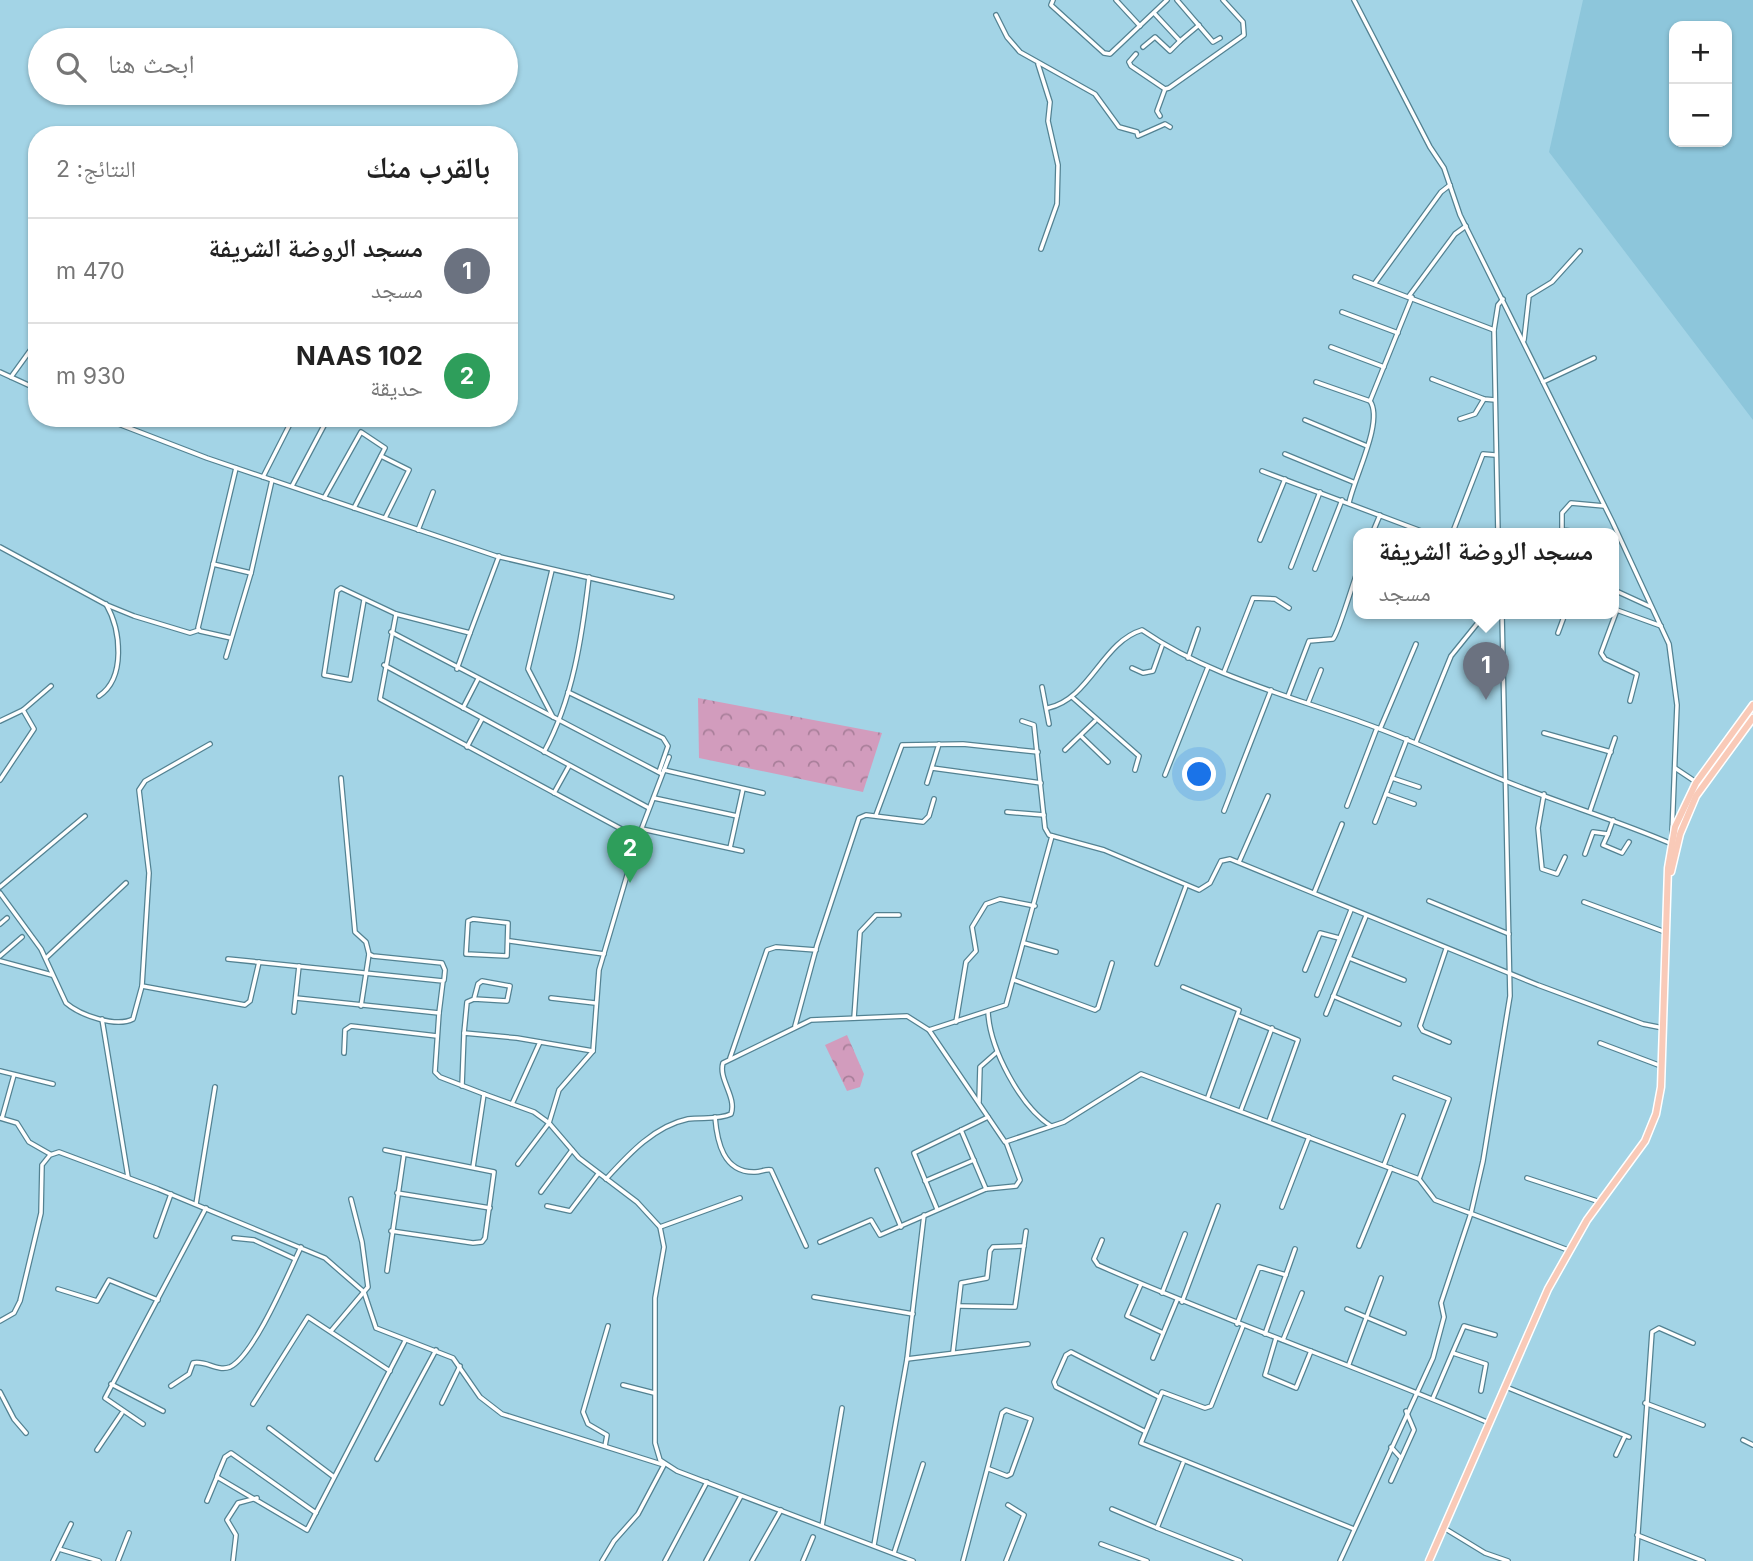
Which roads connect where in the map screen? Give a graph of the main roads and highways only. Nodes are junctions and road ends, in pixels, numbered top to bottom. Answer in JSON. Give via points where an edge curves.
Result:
{"nodes":[{"id":1,"x":1753,"y":705,"type":"edge"},
{"id":2,"x":1753,"y":718,"type":"edge"},
{"id":3,"x":1699,"y":784,"type":"junction"},
{"id":4,"x":1668,"y":880,"type":"junction"},
{"id":5,"x":1429,"y":1561,"type":"edge"}],
"edges":[{"from":1,"to":3,"type":"main road"},
{"from":2,"to":3,"type":"main road"},
{"from":3,"to":4,"type":"main road"},
{"from":3,"to":4,"type":"main road","via":[[1680,815]]},
{"from":4,"to":5,"type":"main road","via":[[1658,1109],[1650,1132],[1568,1250]]}]}
